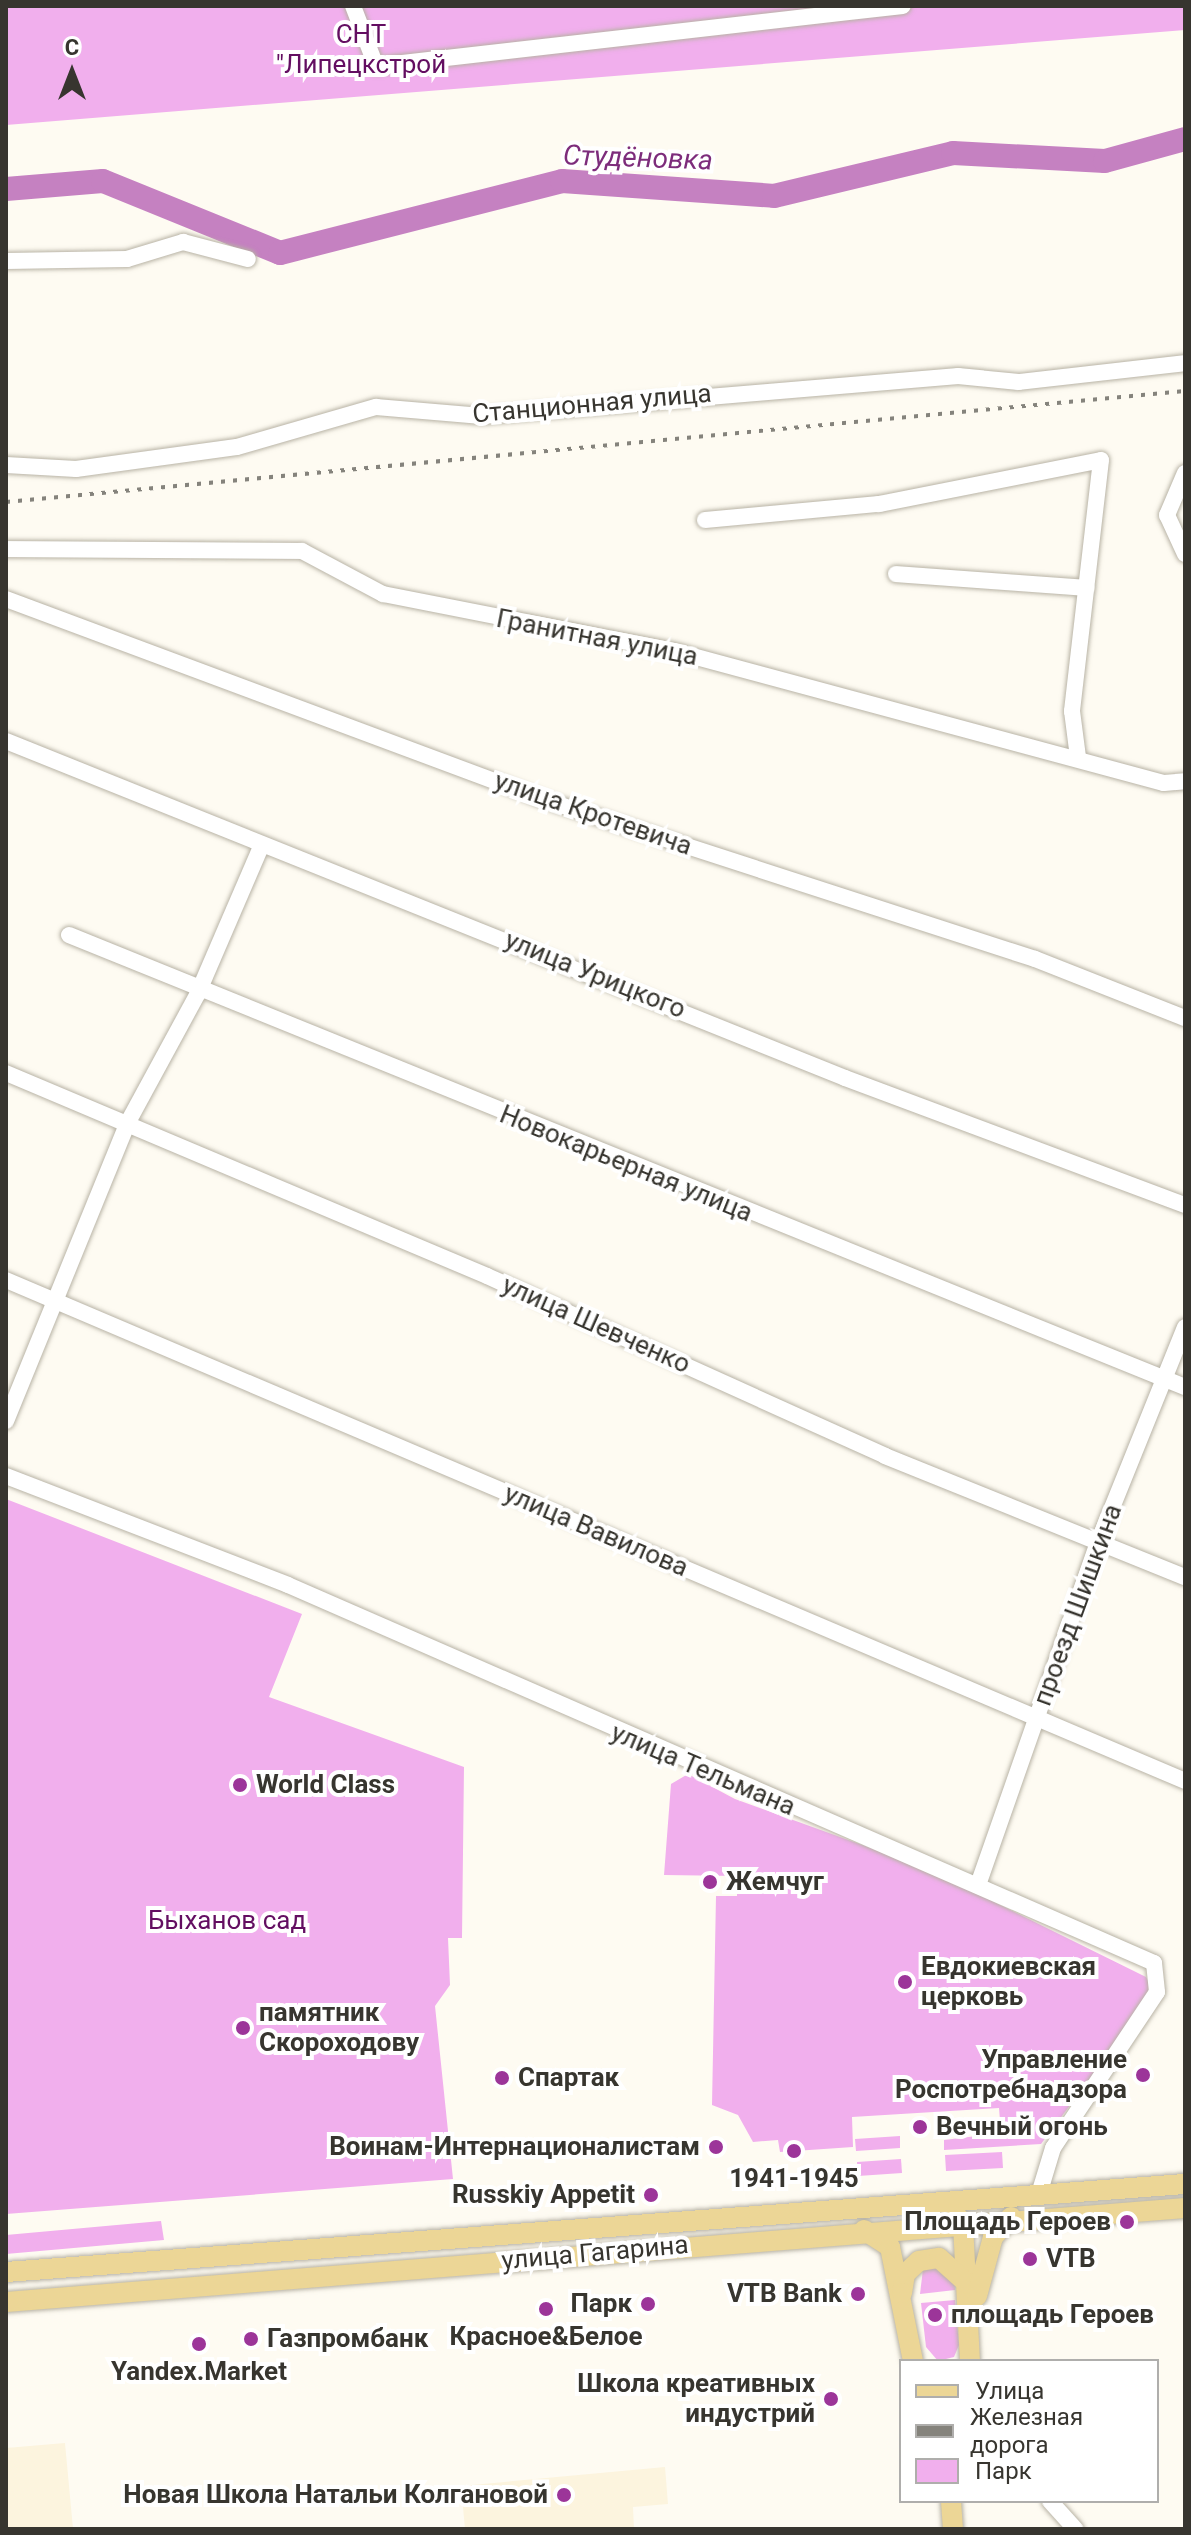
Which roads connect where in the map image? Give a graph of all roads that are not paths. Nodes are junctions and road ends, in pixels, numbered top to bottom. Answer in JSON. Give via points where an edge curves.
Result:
{"nodes":[{"id":1,"x":353,"y":6,"type":"edge"},
{"id":2,"x":903,"y":6,"type":"edge"},
{"id":3,"x":248,"y":259,"type":"dead end"},
{"id":4,"x":6,"y":261,"type":"edge"},
{"id":5,"x":1185,"y":363,"type":"edge"},
{"id":6,"x":6,"y":465,"type":"edge"},
{"id":7,"x":1185,"y":473,"type":"edge"},
{"id":8,"x":705,"y":520,"type":"dead end"},
{"id":9,"x":6,"y":549,"type":"edge"},
{"id":10,"x":1185,"y":554,"type":"edge"},
{"id":11,"x":896,"y":574,"type":"dead end"},
{"id":12,"x":1086,"y":588,"type":"junction"},
{"id":13,"x":6,"y":599,"type":"edge"},
{"id":14,"x":6,"y":741,"type":"edge"},
{"id":15,"x":1078,"y":757,"type":"junction"},
{"id":16,"x":1185,"y":781,"type":"edge"},
{"id":17,"x":261,"y":847,"type":"junction"},
{"id":18,"x":69,"y":935,"type":"dead end"},
{"id":19,"x":198,"y":993,"type":"junction"},
{"id":20,"x":1185,"y":1018,"type":"edge"},
{"id":21,"x":6,"y":1073,"type":"edge"},
{"id":22,"x":127,"y":1124,"type":"junction"},
{"id":23,"x":1185,"y":1205,"type":"edge"},
{"id":24,"x":6,"y":1280,"type":"edge"},
{"id":25,"x":50,"y":1298,"type":"junction"},
{"id":26,"x":1185,"y":1327,"type":"edge"},
{"id":27,"x":1167,"y":1381,"type":"junction"},
{"id":28,"x":1185,"y":1387,"type":"edge"},
{"id":29,"x":6,"y":1421,"type":"edge"},
{"id":30,"x":6,"y":1476,"type":"edge"},
{"id":31,"x":1097,"y":1545,"type":"junction"},
{"id":32,"x":1185,"y":1577,"type":"edge"},
{"id":33,"x":1037,"y":1719,"type":"junction"},
{"id":34,"x":1185,"y":1781,"type":"edge"},
{"id":35,"x":978,"y":1885,"type":"junction"},
{"id":36,"x":1185,"y":2184,"type":"edge"},
{"id":37,"x":1039,"y":2194,"type":"junction"},
{"id":38,"x":929,"y":2200,"type":"junction"},
{"id":39,"x":1185,"y":2208,"type":"edge"},
{"id":40,"x":1006,"y":2221,"type":"junction"},
{"id":41,"x":963,"y":2224,"type":"junction"},
{"id":42,"x":864,"y":2230,"type":"junction"},
{"id":43,"x":80,"y":2266,"type":"junction"},
{"id":44,"x":6,"y":2272,"type":"edge"},
{"id":45,"x":968,"y":2284,"type":"junction"},
{"id":46,"x":902,"y":2293,"type":"junction"},
{"id":47,"x":82,"y":2295,"type":"junction"},
{"id":48,"x":6,"y":2302,"type":"edge"},
{"id":49,"x":971,"y":2331,"type":"junction"},
{"id":50,"x":913,"y":2359,"type":"edge"},
{"id":51,"x":970,"y":2359,"type":"edge"},
{"id":52,"x":951,"y":2503,"type":"edge"},
{"id":53,"x":1052,"y":2503,"type":"edge"},
{"id":54,"x":953,"y":2529,"type":"edge"},
{"id":55,"x":1075,"y":2529,"type":"edge"}],
"edges":[{"from":1,"to":2,"type":"street","via":[[376,66]]},
{"from":3,"to":4,"type":"street","via":[[183,242],[127,259]]},
{"from":5,"to":6,"type":"street","name":"Станционная улица","via":[[1019,382],[958,376],[482,416],[376,407],[237,447],[76,469]]},
{"from":7,"to":10,"type":"street","via":[[1167,515]]},
{"from":8,"to":12,"type":"street","via":[[879,504],[1101,460]]},
{"from":9,"to":15,"type":"street","name":"Гранитная улица","via":[[302,551],[383,594],[674,651]]},
{"from":11,"to":12,"type":"street"},
{"from":12,"to":15,"type":"street","via":[[1072,711]]},
{"from":13,"to":20,"type":"street","name":"улица Кротевича","via":[[545,800],[1035,959]]},
{"from":14,"to":17,"type":"street","name":"улица Урицкого"},
{"from":15,"to":16,"type":"street","name":"Гранитная улица","via":[[1164,783]]},
{"from":17,"to":19,"type":"street"},
{"from":17,"to":23,"type":"street","name":"улица Урицкого"},
{"from":18,"to":19,"type":"street","name":"Новокарьерная улица"},
{"from":19,"to":22,"type":"street"},
{"from":19,"to":27,"type":"street","name":"Новокарьерная улица"},
{"from":21,"to":22,"type":"street","name":"улица Шевченко"},
{"from":22,"to":25,"type":"street"},
{"from":22,"to":31,"type":"street","name":"улица Шевченко"},
{"from":24,"to":25,"type":"street","name":"улица Вавилова"},
{"from":25,"to":29,"type":"street"},
{"from":25,"to":33,"type":"street","name":"улица Вавилова"},
{"from":26,"to":27,"type":"street","name":"проезд Шишкина"},
{"from":27,"to":28,"type":"street","name":"Новокарьерная улица"},
{"from":27,"to":31,"type":"street","name":"проезд Шишкина"},
{"from":30,"to":35,"type":"street","name":"улица Тельмана","via":[[288,1585]]},
{"from":31,"to":32,"type":"street","name":"улица Шевченко"},
{"from":31,"to":33,"type":"street","name":"проезд Шишкина"},
{"from":33,"to":34,"type":"street","name":"улица Вавилова"},
{"from":33,"to":35,"type":"street","name":"проезд Шишкина"},
{"from":35,"to":37,"type":"street","name":"улица Тельмана","via":[[1154,1963],[1157,1992],[1053,2148]]},
{"from":36,"to":37,"type":"main road","name":"улица Гагарина"},
{"from":37,"to":38,"type":"main road","name":"улица Гагарина"},
{"from":37,"to":40,"type":"main road"},
{"from":38,"to":41,"type":"main road"},
{"from":38,"to":43,"type":"main road","name":"улица Гагарина"},
{"from":39,"to":40,"type":"main road","name":"улица Гагарина"},
{"from":40,"to":41,"type":"main road","name":"улица Гагарина"},
{"from":40,"to":49,"type":"main road","via":[[982,2264]]},
{"from":41,"to":42,"type":"main road","name":"улица Гагарина"},
{"from":41,"to":45,"type":"main road"},
{"from":42,"to":46,"type":"main road","via":[[890,2247]]},
{"from":42,"to":47,"type":"main road","name":"улица Гагарина"},
{"from":43,"to":44,"type":"main road","name":"улица Гагарина"},
{"from":43,"to":47,"type":"main road","via":[[65,2282]]},
{"from":45,"to":46,"type":"main road","via":[[939,2258],[919,2261],[905,2274]]},
{"from":45,"to":49,"type":"main road"},
{"from":46,"to":50,"type":"main road"},
{"from":47,"to":48,"type":"main road","name":"улица Гагарина"},
{"from":49,"to":51,"type":"main road"},
{"from":52,"to":54,"type":"main road"},
{"from":53,"to":55,"type":"street"}]}
